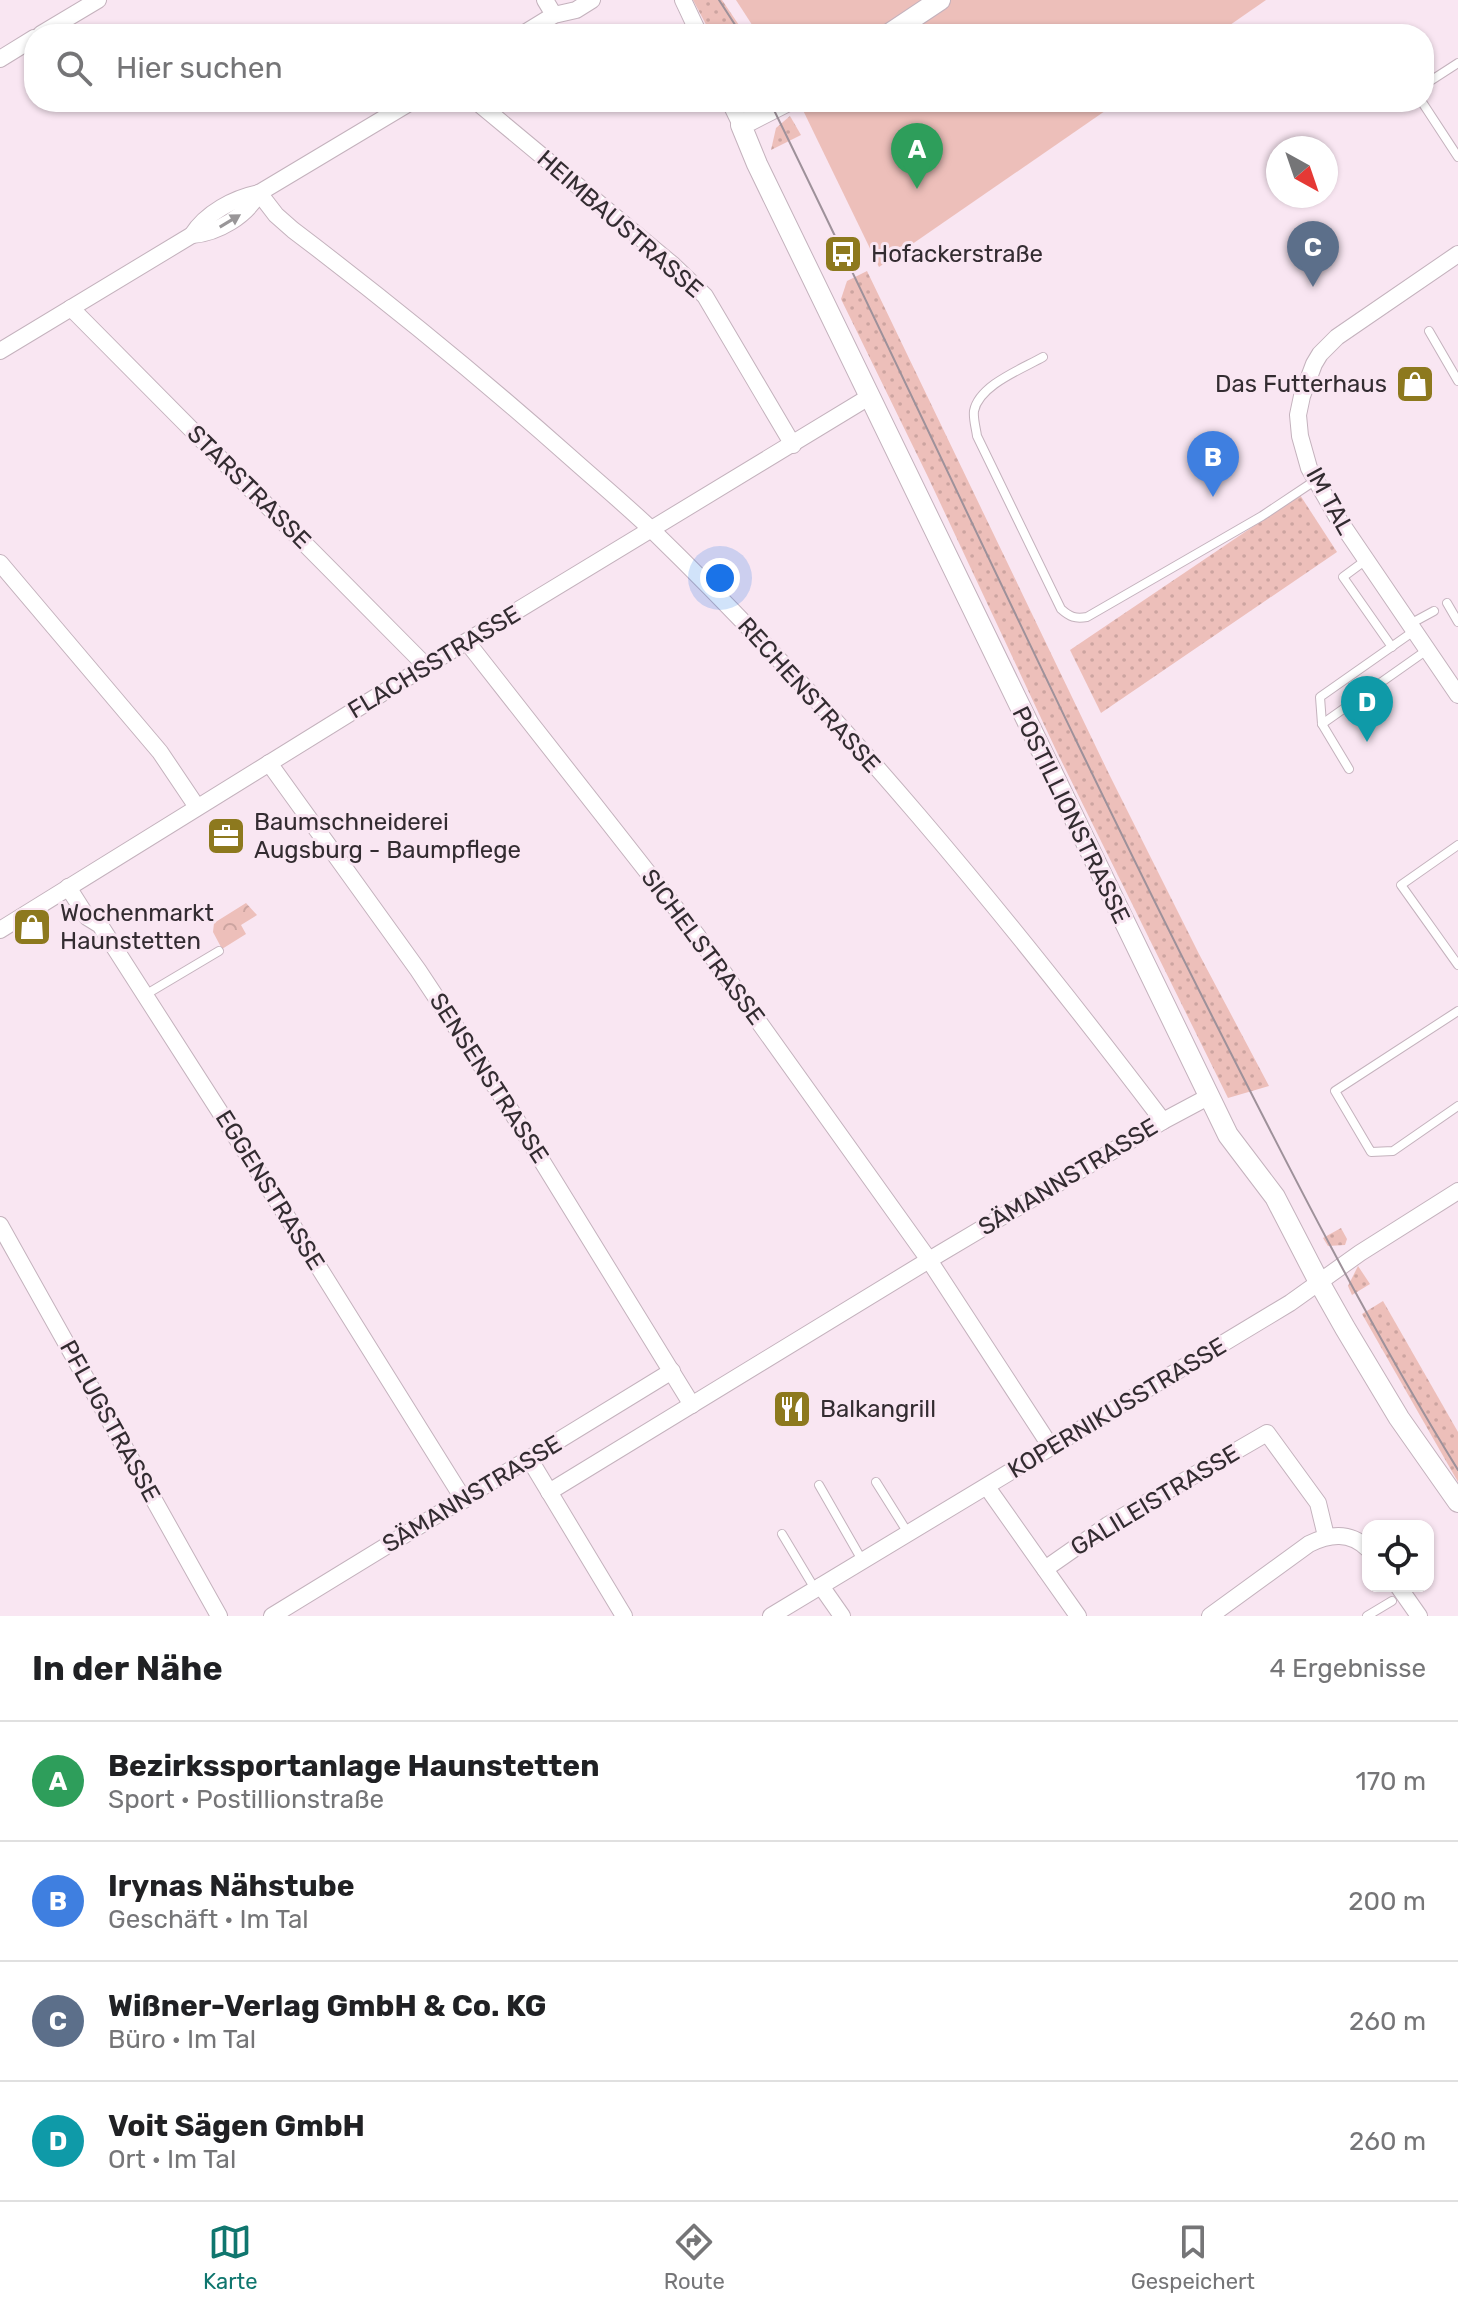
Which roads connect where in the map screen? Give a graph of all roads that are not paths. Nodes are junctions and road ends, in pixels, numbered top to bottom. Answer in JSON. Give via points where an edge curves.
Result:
{"nodes":[{"id":1,"x":98,"y":0,"type":"edge"},
{"id":2,"x":545,"y":0,"type":"edge"},
{"id":3,"x":567,"y":0,"type":"edge"},
{"id":4,"x":592,"y":0,"type":"edge"},
{"id":5,"x":683,"y":0,"type":"edge"},
{"id":6,"x":940,"y":0,"type":"edge"},
{"id":7,"x":554,"y":15,"type":"junction"},
{"id":8,"x":58,"y":24,"type":"edge"},
{"id":9,"x":539,"y":24,"type":"edge"},
{"id":10,"x":694,"y":24,"type":"edge"},
{"id":11,"x":904,"y":24,"type":"edge"},
{"id":12,"x":24,"y":44,"type":"edge"},
{"id":13,"x":0,"y":59,"type":"edge"},
{"id":14,"x":1458,"y":63,"type":"edge"},
{"id":15,"x":1434,"y":79,"type":"edge"},
{"id":16,"x":394,"y":112,"type":"edge"},
{"id":17,"x":489,"y":112,"type":"edge"},
{"id":18,"x":735,"y":112,"type":"edge"},
{"id":19,"x":766,"y":112,"type":"edge"},
{"id":20,"x":1429,"y":112,"type":"edge"},
{"id":21,"x":741,"y":125,"type":"junction"},
{"id":22,"x":1458,"y":157,"type":"edge"},
{"id":23,"x":259,"y":193,"type":"junction"},
{"id":24,"x":1458,"y":254,"type":"edge"},
{"id":25,"x":71,"y":308,"type":"junction"},
{"id":26,"x":1429,"y":331,"type":"dead end"},
{"id":27,"x":0,"y":351,"type":"edge"},
{"id":28,"x":1043,"y":357,"type":"dead end"},
{"id":29,"x":1458,"y":381,"type":"edge"},
{"id":30,"x":869,"y":397,"type":"junction"},
{"id":31,"x":793,"y":445,"type":"junction"},
{"id":32,"x":1316,"y":480,"type":"junction"},
{"id":33,"x":652,"y":530,"type":"junction"},
{"id":34,"x":1366,"y":560,"type":"junction"},
{"id":35,"x":0,"y":563,"type":"edge"},
{"id":36,"x":1447,"y":603,"type":"dead end"},
{"id":37,"x":1434,"y":611,"type":"dead end"},
{"id":38,"x":1458,"y":622,"type":"edge"},
{"id":39,"x":1412,"y":628,"type":"junction"},
{"id":40,"x":467,"y":642,"type":"junction"},
{"id":41,"x":1392,"y":647,"type":"junction"},
{"id":42,"x":1427,"y":650,"type":"junction"},
{"id":43,"x":426,"y":666,"type":"junction"},
{"id":44,"x":1458,"y":695,"type":"edge"},
{"id":45,"x":1322,"y":724,"type":"junction"},
{"id":46,"x":269,"y":763,"type":"junction"},
{"id":47,"x":1349,"y":769,"type":"dead end"},
{"id":48,"x":197,"y":807,"type":"junction"},
{"id":49,"x":1458,"y":845,"type":"edge"},
{"id":50,"x":68,"y":887,"type":"junction"},
{"id":51,"x":0,"y":930,"type":"edge"},
{"id":52,"x":219,"y":951,"type":"dead end"},
{"id":53,"x":1458,"y":965,"type":"edge"},
{"id":54,"x":145,"y":995,"type":"junction"},
{"id":55,"x":1458,"y":1011,"type":"edge"},
{"id":56,"x":1208,"y":1097,"type":"junction"},
{"id":57,"x":1458,"y":1106,"type":"edge"},
{"id":58,"x":1163,"y":1121,"type":"junction"},
{"id":59,"x":1458,"y":1191,"type":"edge"},
{"id":60,"x":0,"y":1225,"type":"edge"},
{"id":61,"x":929,"y":1260,"type":"junction"},
{"id":62,"x":1319,"y":1282,"type":"junction"},
{"id":63,"x":672,"y":1371,"type":"junction"},
{"id":64,"x":692,"y":1405,"type":"junction"},
{"id":65,"x":1051,"y":1447,"type":"junction"},
{"id":66,"x":530,"y":1460,"type":"junction"},
{"id":67,"x":876,"y":1482,"type":"dead end"},
{"id":68,"x":819,"y":1485,"type":"dead end"},
{"id":69,"x":987,"y":1487,"type":"junction"},
{"id":70,"x":549,"y":1492,"type":"junction"},
{"id":71,"x":464,"y":1500,"type":"junction"},
{"id":72,"x":1458,"y":1502,"type":"edge"},
{"id":73,"x":782,"y":1534,"type":"dead end"},
{"id":74,"x":908,"y":1534,"type":"junction"},
{"id":75,"x":1326,"y":1536,"type":"junction"},
{"id":76,"x":1362,"y":1543,"type":"edge"},
{"id":77,"x":863,"y":1561,"type":"junction"},
{"id":78,"x":1045,"y":1569,"type":"junction"},
{"id":79,"x":818,"y":1588,"type":"junction"},
{"id":80,"x":1395,"y":1594,"type":"edge"},
{"id":81,"x":1218,"y":1613,"type":"edge"},
{"id":82,"x":219,"y":1616,"type":"edge"},
{"id":83,"x":272,"y":1616,"type":"edge"},
{"id":84,"x":624,"y":1616,"type":"edge"},
{"id":85,"x":771,"y":1616,"type":"edge"},
{"id":86,"x":842,"y":1616,"type":"edge"},
{"id":87,"x":1078,"y":1616,"type":"edge"},
{"id":88,"x":1367,"y":1616,"type":"edge"},
{"id":89,"x":1419,"y":1616,"type":"edge"}],
"edges":[{"from":1,"to":8,"type":"street"},
{"from":2,"to":7,"type":"street"},
{"from":3,"to":7,"type":"street"},
{"from":4,"to":7,"type":"street"},
{"from":5,"to":10,"type":"street"},
{"from":6,"to":11,"type":"street"},
{"from":7,"to":9,"type":"street"},
{"from":12,"to":13,"type":"street"},
{"from":14,"to":15,"type":"lane"},
{"from":16,"to":23,"type":"street"},
{"from":17,"to":31,"type":"street","name":"HEIMBAUSTRASSE","via":[[705,296]]},
{"from":18,"to":21,"type":"street","name":"POSTILLIONSTRASSE"},
{"from":19,"to":21,"type":"street"},
{"from":20,"to":22,"type":"lane"},
{"from":21,"to":30,"type":"street","name":"POSTILLIONSTRASSE"},
{"from":23,"to":25,"type":"street","via":[[250,209],[208,234],[192,235]]},
{"from":23,"to":33,"type":"street","name":"RECHENSTRASSE","via":[[293,230],[466,367]]},
{"from":24,"to":32,"type":"street","name":"IM TAL","via":[[1367,314],[1320,354],[1298,415]]},
{"from":25,"to":27,"type":"street"},
{"from":25,"to":43,"type":"street","name":"STARSTRASSE"},
{"from":26,"to":29,"type":"lane"},
{"from":28,"to":32,"type":"lane","via":[[985,390],[974,421],[1061,609],[1069,616],[1087,617]]},
{"from":30,"to":31,"type":"street","name":"FLACHSSTRASSE"},
{"from":30,"to":56,"type":"street","name":"POSTILLIONSTRASSE"},
{"from":31,"to":33,"type":"street","name":"FLACHSSTRASSE"},
{"from":32,"to":34,"type":"street","name":"IM TAL"},
{"from":33,"to":40,"type":"street","name":"FLACHSSTRASSE"},
{"from":33,"to":58,"type":"street","name":"RECHENSTRASSE","via":[[788,668],[915,812]]},
{"from":34,"to":39,"type":"street","name":"IM TAL"},
{"from":34,"to":41,"type":"lane","via":[[1343,577]]},
{"from":35,"to":48,"type":"street","via":[[160,752]]},
{"from":36,"to":38,"type":"lane"},
{"from":37,"to":39,"type":"lane"},
{"from":39,"to":41,"type":"lane"},
{"from":39,"to":42,"type":"street","name":"IM TAL"},
{"from":40,"to":43,"type":"street","name":"FLACHSSTRASSE"},
{"from":40,"to":61,"type":"street","name":"SICHELSTRASSE","via":[[696,934]]},
{"from":41,"to":45,"type":"lane","via":[[1320,697]]},
{"from":42,"to":44,"type":"street","name":"IM TAL"},
{"from":42,"to":45,"type":"lane"},
{"from":43,"to":46,"type":"street","name":"FLACHSSTRASSE"},
{"from":45,"to":47,"type":"lane"},
{"from":46,"to":48,"type":"street","name":"FLACHSSTRASSE"},
{"from":46,"to":63,"type":"street","name":"SENSENSTRASSE","via":[[484,1069]]},
{"from":48,"to":50,"type":"street","name":"FLACHSSTRASSE"},
{"from":49,"to":53,"type":"lane","via":[[1401,885]]},
{"from":50,"to":51,"type":"street","name":"FLACHSSTRASSE"},
{"from":50,"to":54,"type":"street","name":"EGGENSTRASSE"},
{"from":52,"to":54,"type":"lane"},
{"from":54,"to":71,"type":"street","name":"EGGENSTRASSE"},
{"from":55,"to":57,"type":"lane","via":[[1335,1091],[1371,1152],[1393,1151]]},
{"from":56,"to":58,"type":"street","name":"SÄMANNSTRASSE"},
{"from":56,"to":62,"type":"street","name":"POSTILLIONSTRASSE","via":[[1228,1135],[1275,1197]]},
{"from":58,"to":61,"type":"street","name":"SÄMANNSTRASSE"},
{"from":59,"to":62,"type":"street","name":"KOPERNIKUSSTRASSE"},
{"from":60,"to":82,"type":"street","name":"PFLUGSTRASSE"},
{"from":61,"to":64,"type":"street","name":"SÄMANNSTRASSE"},
{"from":61,"to":65,"type":"street"},
{"from":62,"to":65,"type":"street","name":"KOPERNIKUSSTRASSE"},
{"from":62,"to":72,"type":"street","name":"POSTILLIONSTRASSE","via":[[1399,1418]]},
{"from":63,"to":64,"type":"street","name":"SENSENSTRASSE"},
{"from":63,"to":66,"type":"street","name":"SÄMANNSTRASSE"},
{"from":64,"to":70,"type":"street","name":"SÄMANNSTRASSE"},
{"from":65,"to":69,"type":"street","name":"KOPERNIKUSSTRASSE"},
{"from":66,"to":70,"type":"street"},
{"from":66,"to":71,"type":"street","name":"SÄMANNSTRASSE"},
{"from":67,"to":74,"type":"lane"},
{"from":68,"to":77,"type":"lane"},
{"from":69,"to":74,"type":"street","name":"KOPERNIKUSSTRASSE"},
{"from":69,"to":78,"type":"street","name":"GALILEISTRASSE"},
{"from":70,"to":84,"type":"street"},
{"from":71,"to":83,"type":"street","name":"SÄMANNSTRASSE"},
{"from":73,"to":79,"type":"lane"},
{"from":74,"to":77,"type":"street","name":"KOPERNIKUSSTRASSE"},
{"from":75,"to":76,"type":"street"},
{"from":75,"to":78,"type":"street","name":"GALILEISTRASSE","via":[[1318,1503],[1267,1433],[1108,1525]]},
{"from":75,"to":81,"type":"street"},
{"from":77,"to":79,"type":"street","name":"KOPERNIKUSSTRASSE"},
{"from":78,"to":87,"type":"street","name":"GALILEISTRASSE"},
{"from":79,"to":85,"type":"street","name":"KOPERNIKUSSTRASSE"},
{"from":79,"to":86,"type":"street"},
{"from":80,"to":88,"type":"lane"},
{"from":80,"to":89,"type":"street"}]}
